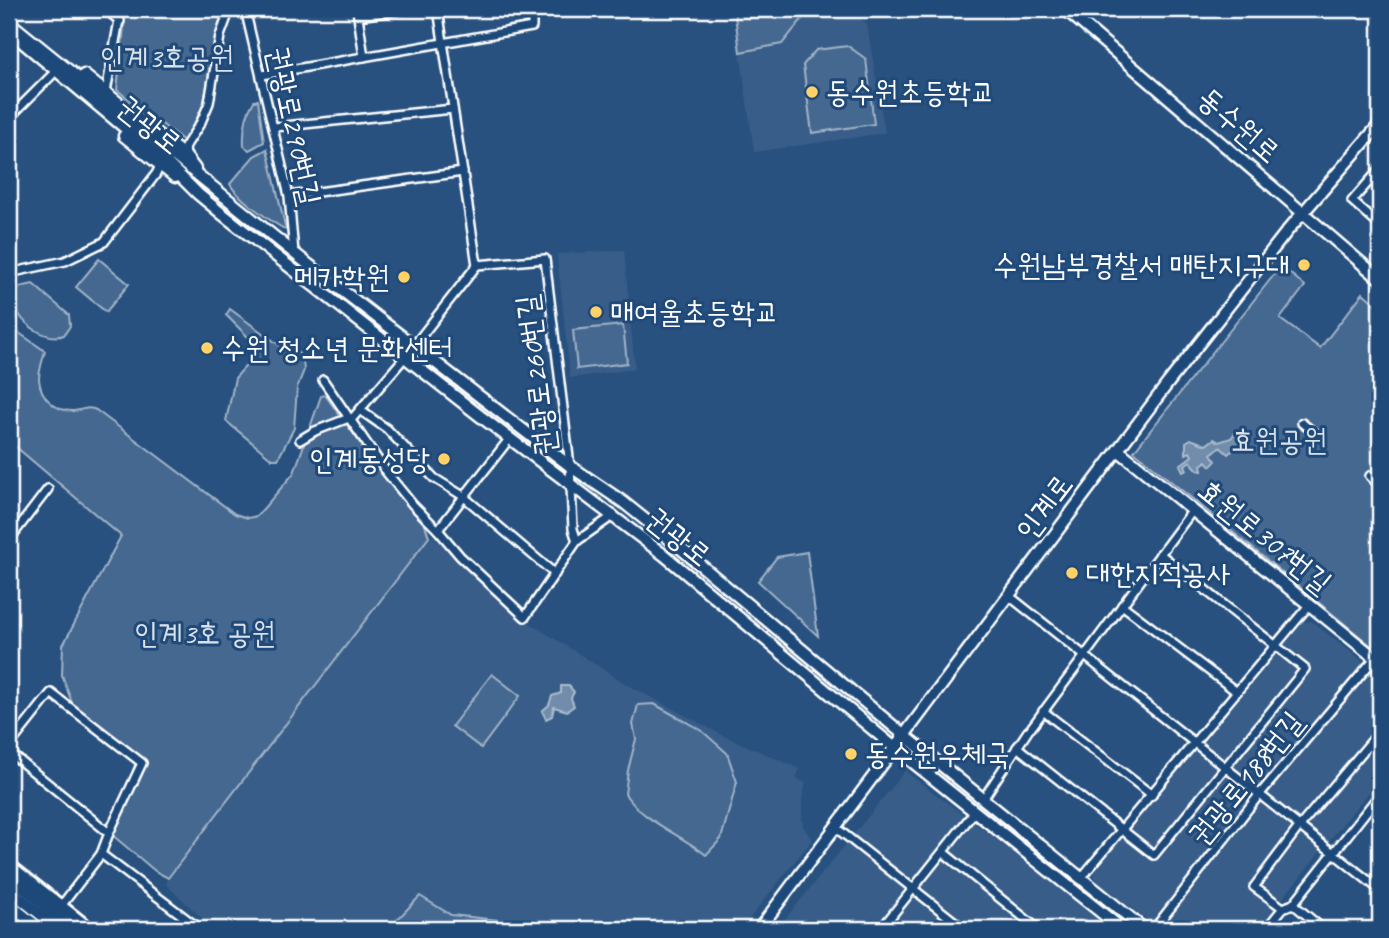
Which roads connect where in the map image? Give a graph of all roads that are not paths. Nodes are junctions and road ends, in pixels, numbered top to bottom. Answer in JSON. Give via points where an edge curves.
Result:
{"nodes":[{"id":1,"x":105,"y":9,"type":"edge"},
{"id":2,"x":121,"y":9,"type":"edge"},
{"id":3,"x":230,"y":9,"type":"edge"},
{"id":4,"x":245,"y":9,"type":"edge"},
{"id":5,"x":408,"y":9,"type":"edge"},
{"id":6,"x":438,"y":9,"type":"edge"},
{"id":7,"x":532,"y":9,"type":"edge"},
{"id":8,"x":1065,"y":9,"type":"edge"},
{"id":9,"x":358,"y":12,"type":"edge"},
{"id":10,"x":9,"y":15,"type":"edge"},
{"id":11,"x":120,"y":21,"type":"junction"},
{"id":12,"x":9,"y":22,"type":"edge"},
{"id":13,"x":9,"y":31,"type":"edge"},
{"id":14,"x":9,"y":38,"type":"edge"},
{"id":15,"x":442,"y":41,"type":"junction"},
{"id":16,"x":364,"y":57,"type":"junction"},
{"id":17,"x":52,"y":75,"type":"junction"},
{"id":18,"x":262,"y":75,"type":"junction"},
{"id":19,"x":106,"y":92,"type":"junction"},
{"id":20,"x":453,"y":108,"type":"junction"},
{"id":21,"x":9,"y":118,"type":"edge"},
{"id":22,"x":1380,"y":125,"type":"edge"},
{"id":23,"x":274,"y":127,"type":"junction"},
{"id":24,"x":148,"y":142,"type":"junction"},
{"id":25,"x":187,"y":157,"type":"junction"},
{"id":26,"x":160,"y":166,"type":"junction"},
{"id":27,"x":1379,"y":172,"type":"edge"},
{"id":28,"x":463,"y":173,"type":"junction"},
{"id":29,"x":202,"y":178,"type":"junction"},
{"id":30,"x":197,"y":193,"type":"junction"},
{"id":31,"x":289,"y":196,"type":"junction"},
{"id":32,"x":1303,"y":213,"type":"junction"},
{"id":33,"x":1380,"y":226,"type":"edge"},
{"id":34,"x":294,"y":253,"type":"junction"},
{"id":35,"x":477,"y":265,"type":"junction"},
{"id":36,"x":9,"y":273,"type":"edge"},
{"id":37,"x":1380,"y":279,"type":"edge"},
{"id":38,"x":414,"y":345,"type":"junction"},
{"id":39,"x":405,"y":357,"type":"junction"},
{"id":40,"x":323,"y":380,"type":"dead end"},
{"id":41,"x":360,"y":410,"type":"junction"},
{"id":42,"x":350,"y":419,"type":"junction"},
{"id":43,"x":1302,"y":423,"type":"dead end"},
{"id":44,"x":1320,"y":437,"type":"dead end"},
{"id":45,"x":510,"y":438,"type":"junction"},
{"id":46,"x":300,"y":440,"type":"dead end"},
{"id":47,"x":1118,"y":450,"type":"junction"},
{"id":48,"x":570,"y":466,"type":"junction"},
{"id":49,"x":1370,"y":475,"type":"dead end"},
{"id":50,"x":572,"y":486,"type":"junction"},
{"id":51,"x":1380,"y":486,"type":"edge"},
{"id":52,"x":48,"y":489,"type":"dead end"},
{"id":53,"x":463,"y":496,"type":"junction"},
{"id":54,"x":1193,"y":510,"type":"junction"},
{"id":55,"x":614,"y":515,"type":"junction"},
{"id":56,"x":438,"y":530,"type":"junction"},
{"id":57,"x":9,"y":540,"type":"edge"},
{"id":58,"x":577,"y":541,"type":"junction"},
{"id":59,"x":1160,"y":554,"type":"junction"},
{"id":60,"x":555,"y":574,"type":"junction"},
{"id":61,"x":1008,"y":595,"type":"junction"},
{"id":62,"x":1310,"y":604,"type":"junction"},
{"id":63,"x":1122,"y":605,"type":"junction"},
{"id":64,"x":1275,"y":647,"type":"junction"},
{"id":65,"x":1085,"y":655,"type":"junction"},
{"id":66,"x":1378,"y":660,"type":"edge"},
{"id":67,"x":1237,"y":692,"type":"junction"},
{"id":68,"x":1043,"y":711,"type":"junction"},
{"id":69,"x":1380,"y":731,"type":"edge"},
{"id":70,"x":904,"y":735,"type":"junction"},
{"id":71,"x":1196,"y":742,"type":"junction"},
{"id":72,"x":9,"y":746,"type":"edge"},
{"id":73,"x":1017,"y":747,"type":"junction"},
{"id":74,"x":895,"y":748,"type":"junction"},
{"id":75,"x":9,"y":752,"type":"edge"},
{"id":76,"x":1226,"y":767,"type":"junction"},
{"id":77,"x":1259,"y":794,"type":"junction"},
{"id":78,"x":1152,"y":795,"type":"junction"},
{"id":79,"x":983,"y":799,"type":"junction"},
{"id":80,"x":1378,"y":800,"type":"edge"},
{"id":81,"x":975,"y":811,"type":"junction"},
{"id":82,"x":835,"y":827,"type":"junction"},
{"id":83,"x":1299,"y":827,"type":"junction"},
{"id":84,"x":1123,"y":830,"type":"junction"},
{"id":85,"x":109,"y":833,"type":"junction"},
{"id":86,"x":943,"y":852,"type":"junction"},
{"id":87,"x":102,"y":854,"type":"junction"},
{"id":88,"x":1333,"y":854,"type":"junction"},
{"id":89,"x":9,"y":865,"type":"edge"},
{"id":90,"x":9,"y":876,"type":"edge"},
{"id":91,"x":1082,"y":877,"type":"junction"},
{"id":92,"x":9,"y":889,"type":"edge"},
{"id":93,"x":914,"y":889,"type":"junction"},
{"id":94,"x":1380,"y":890,"type":"edge"},
{"id":95,"x":9,"y":904,"type":"edge"},
{"id":96,"x":1293,"y":904,"type":"junction"},
{"id":97,"x":61,"y":906,"type":"junction"},
{"id":98,"x":1283,"y":908,"type":"junction"},
{"id":99,"x":40,"y":929,"type":"edge"},
{"id":100,"x":59,"y":929,"type":"edge"},
{"id":101,"x":75,"y":929,"type":"edge"},
{"id":102,"x":90,"y":929,"type":"edge"},
{"id":103,"x":200,"y":929,"type":"edge"},
{"id":104,"x":759,"y":929,"type":"edge"},
{"id":105,"x":881,"y":929,"type":"edge"},
{"id":106,"x":964,"y":929,"type":"edge"},
{"id":107,"x":1038,"y":929,"type":"edge"},
{"id":108,"x":1122,"y":929,"type":"edge"},
{"id":109,"x":1144,"y":929,"type":"edge"},
{"id":110,"x":1154,"y":929,"type":"edge"},
{"id":111,"x":1266,"y":929,"type":"edge"},
{"id":112,"x":1323,"y":929,"type":"edge"}],
"edges":[{"from":1,"to":11,"type":"street"},
{"from":2,"to":11,"type":"street"},
{"from":3,"to":25,"type":"street","via":[[220,36],[209,103],[185,147]]},
{"from":4,"to":18,"type":"street","name":"권광로290번길"},
{"from":5,"to":9,"type":"street"},
{"from":6,"to":15,"type":"street"},
{"from":7,"to":15,"type":"street","via":[[532,27]]},
{"from":8,"to":32,"type":"street","name":"동수원로"},
{"from":9,"to":16,"type":"street"},
{"from":10,"to":19,"type":"street","name":"권광로"},
{"from":11,"to":19,"type":"street"},
{"from":12,"to":24,"type":"street"},
{"from":13,"to":24,"type":"street"},
{"from":14,"to":17,"type":"street","name":"권광로"},
{"from":15,"to":16,"type":"street"},
{"from":15,"to":20,"type":"street"},
{"from":16,"to":18,"type":"street"},
{"from":17,"to":21,"type":"street"},
{"from":17,"to":26,"type":"street","name":"권광로"},
{"from":18,"to":23,"type":"street","name":"권광로290번길"},
{"from":19,"to":25,"type":"street","name":"권광로"},
{"from":20,"to":23,"type":"street"},
{"from":20,"to":28,"type":"street"},
{"from":22,"to":32,"type":"street","name":"인계로"},
{"from":23,"to":31,"type":"street","name":"권광로290번길"},
{"from":24,"to":29,"type":"street","name":"권광로"},
{"from":24,"to":30,"type":"street","name":"권광로"},
{"from":25,"to":29,"type":"street","name":"권광로"},
{"from":26,"to":30,"type":"street","name":"권광로"},
{"from":26,"to":36,"type":"street","via":[[104,242],[65,261]]},
{"from":27,"to":33,"type":"street","via":[[1352,201]]},
{"from":28,"to":31,"type":"street"},
{"from":28,"to":35,"type":"street"},
{"from":29,"to":34,"type":"street","name":"권광로"},
{"from":30,"to":39,"type":"street","name":"권광로"},
{"from":31,"to":34,"type":"street","name":"권광로290번길"},
{"from":32,"to":37,"type":"street","name":"동수원로"},
{"from":32,"to":47,"type":"street","name":"인계로"},
{"from":34,"to":38,"type":"street","name":"권광로"},
{"from":35,"to":38,"type":"street"},
{"from":35,"to":48,"type":"street","name":"권광로260번길","via":[[545,259]]},
{"from":38,"to":39,"type":"street"},
{"from":38,"to":48,"type":"street","name":"권광로"},
{"from":39,"to":41,"type":"street"},
{"from":39,"to":45,"type":"street","name":"권광로"},
{"from":40,"to":42,"type":"street"},
{"from":41,"to":42,"type":"street"},
{"from":41,"to":53,"type":"street","via":[[387,429],[434,478]]},
{"from":42,"to":46,"type":"street"},
{"from":42,"to":56,"type":"street","via":[[395,483]]},
{"from":43,"to":44,"type":"street"},
{"from":45,"to":50,"type":"street","name":"권광로"},
{"from":45,"to":53,"type":"street"},
{"from":47,"to":54,"type":"street","name":"효원로307번길"},
{"from":47,"to":61,"type":"street","name":"인계로"},
{"from":48,"to":50,"type":"street","name":"권광로260번길"},
{"from":48,"to":70,"type":"street","name":"권광로","via":[[673,542]]},
{"from":49,"to":51,"type":"street"},
{"from":50,"to":55,"type":"street","name":"권광로"},
{"from":50,"to":58,"type":"street","name":"권광로260번길"},
{"from":52,"to":57,"type":"street"},
{"from":53,"to":56,"type":"street"},
{"from":53,"to":60,"type":"street"},
{"from":54,"to":59,"type":"street"},
{"from":54,"to":62,"type":"street","name":"효원로307번길"},
{"from":55,"to":58,"type":"street"},
{"from":55,"to":74,"type":"street","name":"권광로"},
{"from":56,"to":60,"type":"street","via":[[525,617]]},
{"from":58,"to":60,"type":"street"},
{"from":59,"to":63,"type":"street"},
{"from":59,"to":64,"type":"street"},
{"from":61,"to":65,"type":"street"},
{"from":61,"to":70,"type":"street","name":"인계로"},
{"from":62,"to":64,"type":"street"},
{"from":62,"to":66,"type":"street","name":"효원로307번길"},
{"from":63,"to":65,"type":"street"},
{"from":63,"to":67,"type":"street"},
{"from":64,"to":67,"type":"street"},
{"from":64,"to":76,"type":"street","via":[[1305,669]]},
{"from":65,"to":68,"type":"street"},
{"from":65,"to":71,"type":"street"},
{"from":66,"to":77,"type":"street","name":"권광로188번길"},
{"from":67,"to":71,"type":"street"},
{"from":68,"to":73,"type":"street"},
{"from":68,"to":78,"type":"street"},
{"from":69,"to":83,"type":"street"},
{"from":70,"to":74,"type":"street","name":"인계로"},
{"from":70,"to":79,"type":"street"},
{"from":71,"to":76,"type":"street"},
{"from":71,"to":78,"type":"street"},
{"from":72,"to":85,"type":"street","via":[[51,693],[142,763]]},
{"from":73,"to":79,"type":"street"},
{"from":73,"to":84,"type":"street"},
{"from":74,"to":81,"type":"street","name":"권광로"},
{"from":74,"to":82,"type":"street","name":"인계로"},
{"from":75,"to":85,"type":"street"},
{"from":76,"to":77,"type":"street"},
{"from":76,"to":84,"type":"street","via":[[1154,855]]},
{"from":77,"to":83,"type":"street"},
{"from":77,"to":110,"type":"street","name":"권광로188번길"},
{"from":78,"to":84,"type":"street"},
{"from":79,"to":91,"type":"street"},
{"from":80,"to":88,"type":"street"},
{"from":81,"to":86,"type":"street"},
{"from":81,"to":108,"type":"street","name":"권광로"},
{"from":82,"to":93,"type":"street"},
{"from":82,"to":104,"type":"street","name":"인계로"},
{"from":83,"to":88,"type":"street"},
{"from":83,"to":98,"type":"street","via":[[1254,887]]},
{"from":84,"to":91,"type":"street"},
{"from":85,"to":87,"type":"street"},
{"from":86,"to":93,"type":"street"},
{"from":86,"to":107,"type":"street"},
{"from":87,"to":97,"type":"street"},
{"from":87,"to":103,"type":"street"},
{"from":88,"to":94,"type":"street"},
{"from":88,"to":96,"type":"street"},
{"from":89,"to":97,"type":"main road"},
{"from":90,"to":101,"type":"main road"},
{"from":91,"to":109,"type":"street"},
{"from":92,"to":100,"type":"main road"},
{"from":93,"to":105,"type":"street"},
{"from":93,"to":106,"type":"street"},
{"from":95,"to":99,"type":"main road"},
{"from":96,"to":98,"type":"street"},
{"from":96,"to":112,"type":"street"},
{"from":97,"to":102,"type":"main road"},
{"from":98,"to":111,"type":"street"}]}
